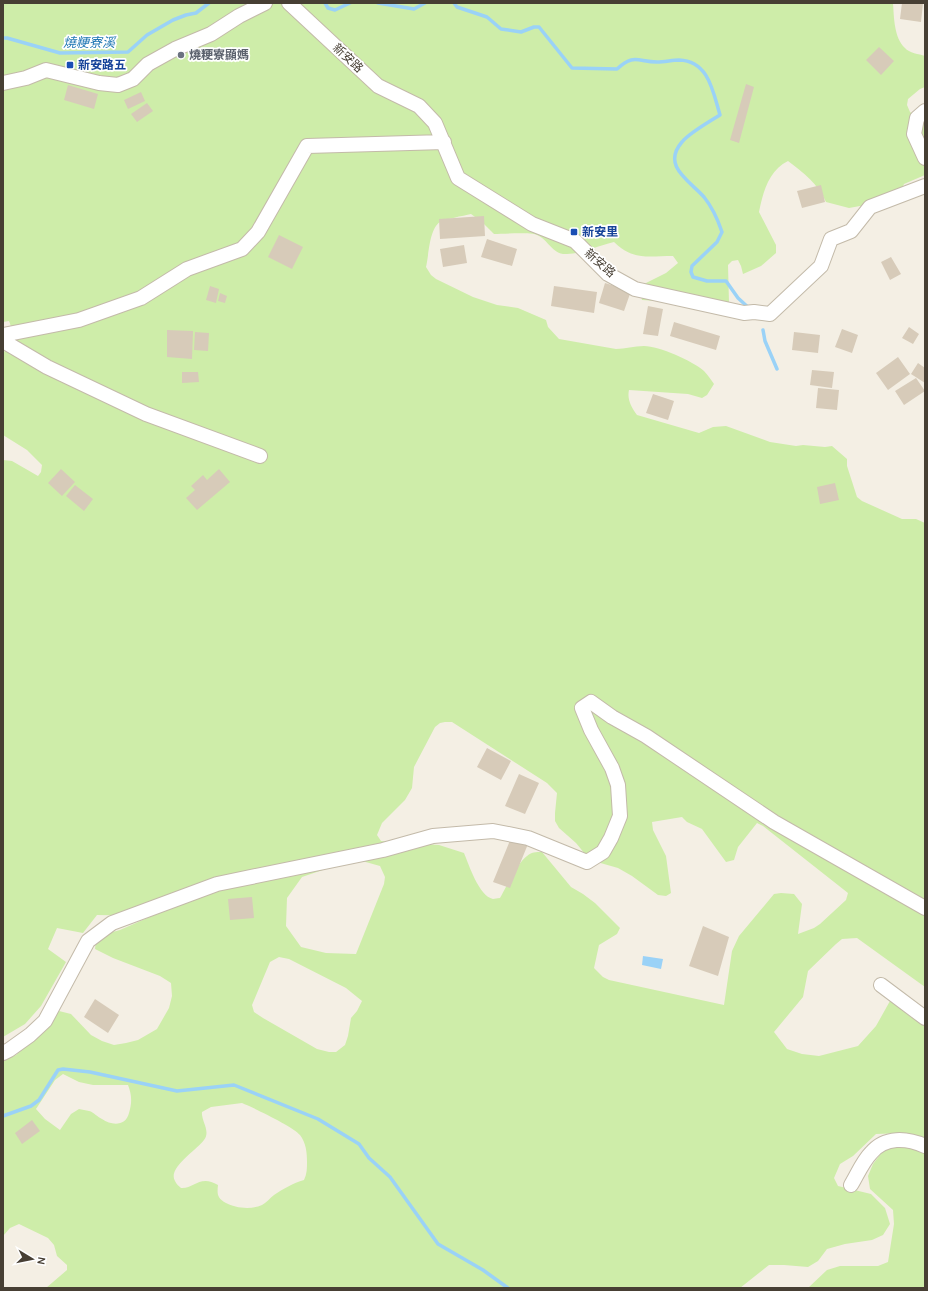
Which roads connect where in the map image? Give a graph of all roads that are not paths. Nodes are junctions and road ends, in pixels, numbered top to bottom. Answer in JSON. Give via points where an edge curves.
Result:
{"nodes":[{"id":1,"x":265,"y":3,"type":"edge"},
{"id":2,"x":289,"y":3,"type":"edge"},
{"id":3,"x":3,"y":83,"type":"edge"},
{"id":4,"x":925,"y":111,"type":"edge"},
{"id":5,"x":444,"y":142,"type":"junction"},
{"id":6,"x":925,"y":158,"type":"edge"},
{"id":7,"x":925,"y":186,"type":"edge"},
{"id":8,"x":3,"y":335,"type":"edge"},
{"id":9,"x":3,"y":341,"type":"edge"},
{"id":10,"x":260,"y":456,"type":"dead end"},
{"id":11,"x":925,"y":908,"type":"edge"},
{"id":12,"x":881,"y":984,"type":"dead end"},
{"id":13,"x":925,"y":1018,"type":"edge"},
{"id":14,"x":3,"y":1053,"type":"edge"},
{"id":15,"x":925,"y":1146,"type":"edge"},
{"id":16,"x":851,"y":1185,"type":"dead end"}],
"edges":[{"from":1,"to":3,"type":"street","via":[[211,34],[174,49],[148,64],[133,80],[118,84],[99,83],[46,70]]},
{"from":2,"to":5,"type":"street","name":"新安路","via":[[378,86],[419,106],[435,124]]},
{"from":4,"to":6,"type":"street","via":[[917,118],[914,134]]},
{"from":5,"to":7,"type":"street","name":"新安路","via":[[458,178],[532,224],[575,241],[608,274],[635,289],[744,313],[770,314],[821,266],[831,239],[851,231],[870,207]]},
{"from":5,"to":8,"type":"street","via":[[307,146],[258,232],[242,249],[187,269],[141,298],[79,320]]},
{"from":9,"to":10,"type":"street","via":[[47,367],[146,414]]},
{"from":11,"to":14,"type":"street","via":[[774,822],[646,736],[590,702],[582,708],[618,785],[620,816],[603,852],[587,862],[528,838],[493,831],[434,836],[383,850],[217,884],[112,923],[88,941],[44,1021],[30,1035]]},
{"from":12,"to":13,"type":"street"},
{"from":15,"to":16,"type":"street","via":[[901,1139],[888,1141],[871,1152]]}]}
